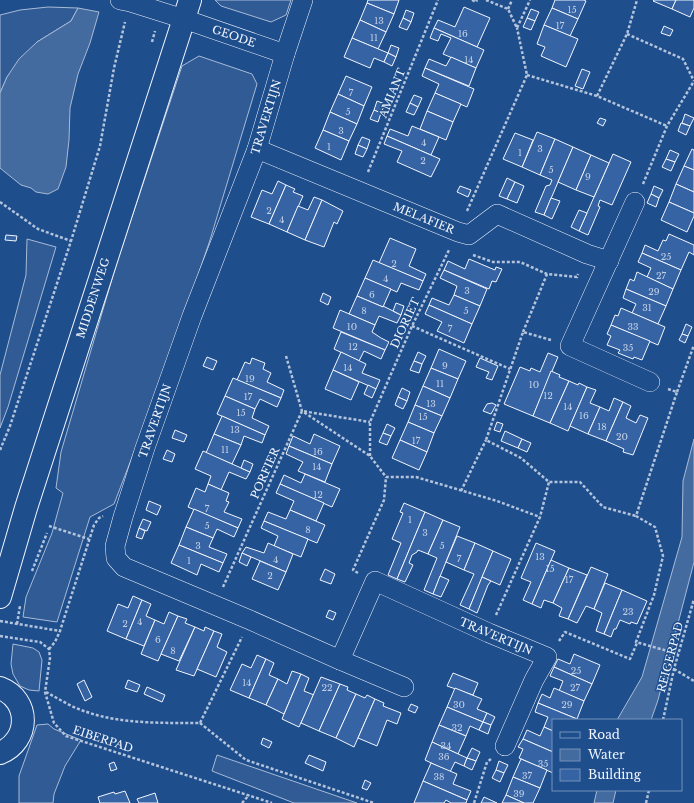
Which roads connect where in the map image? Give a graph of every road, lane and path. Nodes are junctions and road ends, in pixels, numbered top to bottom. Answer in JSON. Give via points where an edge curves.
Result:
{"nodes":[{"id":1,"x":303,"y":0,"type":"edge"},
{"id":2,"x":438,"y":0,"type":"edge"},
{"id":3,"x":472,"y":0,"type":"edge"},
{"id":4,"x":477,"y":0,"type":"edge"},
{"id":5,"x":486,"y":0,"type":"edge"},
{"id":6,"x":512,"y":0,"type":"edge"},
{"id":7,"x":530,"y":0,"type":"edge"},
{"id":8,"x":638,"y":0,"type":"edge"},
{"id":9,"x":125,"y":1,"type":"edge"},
{"id":10,"x":187,"y":9,"type":"edge"},
{"id":11,"x":508,"y":9,"type":"junction"},
{"id":12,"x":517,"y":28,"type":"junction"},
{"id":13,"x":627,"y":34,"type":"junction"},
{"id":14,"x":285,"y":54,"type":"junction"},
{"id":15,"x":527,"y":75,"type":"junction"},
{"id":16,"x":694,"y":81,"type":"edge"},
{"id":17,"x":597,"y":96,"type":"junction"},
{"id":18,"x":667,"y":126,"type":"junction"},
{"id":19,"x":257,"y":149,"type":"junction"},
{"id":20,"x":360,"y":191,"type":"junction"},
{"id":21,"x":0,"y":202,"type":"edge"},
{"id":22,"x":635,"y":202,"type":"joint"},
{"id":23,"x":463,"y":233,"type":"junction"},
{"id":24,"x":71,"y":242,"type":"junction"},
{"id":25,"x":609,"y":261,"type":"junction"},
{"id":26,"x":412,"y":326,"type":"junction"},
{"id":27,"x":523,"y":332,"type":"junction"},
{"id":28,"x":694,"y":344,"type":"edge"},
{"id":29,"x":570,"y":346,"type":"junction"},
{"id":30,"x":286,"y":356,"type":"dead end"},
{"id":31,"x":510,"y":368,"type":"junction"},
{"id":32,"x":650,"y":382,"type":"joint"},
{"id":33,"x":677,"y":392,"type":"junction"},
{"id":34,"x":302,"y":411,"type":"junction"},
{"id":35,"x":370,"y":422,"type":"junction"},
{"id":36,"x":486,"y":440,"type":"junction"},
{"id":37,"x":0,"y":450,"type":"edge"},
{"id":38,"x":370,"y":456,"type":"junction"},
{"id":39,"x":386,"y":477,"type":"junction"},
{"id":40,"x":549,"y":482,"type":"junction"},
{"id":41,"x":461,"y":491,"type":"junction"},
{"id":42,"x":636,"y":516,"type":"junction"},
{"id":43,"x":123,"y":517,"type":"junction"},
{"id":44,"x":540,"y":517,"type":"junction"},
{"id":45,"x":49,"y":526,"type":"dead end"},
{"id":46,"x":47,"y":533,"type":"dead end"},
{"id":47,"x":89,"y":539,"type":"junction"},
{"id":48,"x":31,"y":575,"type":"dead end"},
{"id":49,"x":375,"y":580,"type":"junction"},
{"id":50,"x":0,"y":597,"type":"edge"},
{"id":51,"x":694,"y":599,"type":"edge"},
{"id":52,"x":21,"y":603,"type":"dead end"},
{"id":53,"x":215,"y":606,"type":"junction"},
{"id":54,"x":250,"y":620,"type":"junction"},
{"id":55,"x":0,"y":621,"type":"edge"},
{"id":56,"x":17,"y":624,"type":"junction"},
{"id":57,"x":60,"y":631,"type":"junction"},
{"id":58,"x":489,"y":633,"type":"junction"},
{"id":59,"x":0,"y":636,"type":"edge"},
{"id":60,"x":637,"y":643,"type":"junction"},
{"id":61,"x":49,"y":649,"type":"junction"},
{"id":62,"x":678,"y":654,"type":"junction"},
{"id":63,"x":547,"y":658,"type":"junction"},
{"id":64,"x":340,"y":660,"type":"junction"},
{"id":65,"x":674,"y":669,"type":"junction"},
{"id":66,"x":694,"y":681,"type":"edge"},
{"id":67,"x":404,"y":687,"type":"dead end"},
{"id":68,"x":0,"y":688,"type":"edge"},
{"id":69,"x":45,"y":692,"type":"junction"},
{"id":70,"x":663,"y":719,"type":"edge"},
{"id":71,"x":200,"y":723,"type":"junction"},
{"id":72,"x":505,"y":746,"type":"joint"},
{"id":73,"x":0,"y":753,"type":"edge"},
{"id":74,"x":649,"y":791,"type":"edge"},
{"id":75,"x":249,"y":795,"type":"junction"},
{"id":76,"x":242,"y":803,"type":"edge"},
{"id":77,"x":272,"y":803,"type":"edge"},
{"id":78,"x":374,"y":803,"type":"edge"},
{"id":79,"x":474,"y":803,"type":"edge"},
{"id":80,"x":646,"y":803,"type":"edge"}],
"edges":[{"from":1,"to":14,"type":"street","name":"TRAVERTIJN"},
{"from":2,"to":20,"type":"path","name":"AMIANT"},
{"from":3,"to":4,"type":"path"},
{"from":5,"to":11,"type":"path"},
{"from":6,"to":11,"type":"path"},
{"from":7,"to":12,"type":"path"},
{"from":8,"to":13,"type":"path"},
{"from":9,"to":10,"type":"street","name":"GEODE"},
{"from":9,"to":24,"type":"path","via":[[100,146]]},
{"from":10,"to":14,"type":"street","name":"GEODE"},
{"from":10,"to":50,"type":"main road","name":"MIDDENWEG","via":[[28,501]]},
{"from":11,"to":12,"type":"path"},
{"from":12,"to":15,"type":"path"},
{"from":13,"to":16,"type":"path","via":[[683,59]]},
{"from":13,"to":17,"type":"path"},
{"from":14,"to":19,"type":"street","name":"TRAVERTIJN"},
{"from":15,"to":17,"type":"path"},
{"from":15,"to":23,"type":"path"},
{"from":16,"to":18,"type":"path"},
{"from":17,"to":18,"type":"path"},
{"from":18,"to":22,"type":"path"},
{"from":19,"to":20,"type":"street","name":"MELAFIER"},
{"from":19,"to":43,"type":"street","name":"TRAVERTIJN","via":[[192,316]]},
{"from":20,"to":23,"type":"street","name":"MELAFIER"},
{"from":21,"to":24,"type":"path","via":[[38,229]]},
{"from":22,"to":25,"type":"street"},
{"from":23,"to":25,"type":"street","name":"MELAFIER","via":[[497,214],[587,254]]},
{"from":23,"to":26,"type":"path","name":"DIORIET"},
{"from":23,"to":27,"type":"path","via":[[461,250],[493,262],[520,262],[547,274]]},
{"from":24,"to":37,"type":"path"},
{"from":25,"to":29,"type":"street"},
{"from":26,"to":31,"type":"path"},
{"from":26,"to":35,"type":"path","name":"DIORIET"},
{"from":27,"to":29,"type":"path"},
{"from":27,"to":31,"type":"path"},
{"from":28,"to":33,"type":"path"},
{"from":29,"to":32,"type":"street"},
{"from":30,"to":34,"type":"path"},
{"from":31,"to":36,"type":"path"},
{"from":32,"to":33,"type":"path"},
{"from":33,"to":42,"type":"path"},
{"from":34,"to":35,"type":"path"},
{"from":34,"to":38,"type":"path"},
{"from":34,"to":53,"type":"path","name":"PORFIER"},
{"from":35,"to":38,"type":"path"},
{"from":36,"to":40,"type":"path","via":[[521,458]]},
{"from":36,"to":41,"type":"path"},
{"from":38,"to":39,"type":"path"},
{"from":39,"to":41,"type":"path","via":[[416,476]]},
{"from":39,"to":49,"type":"path","via":[[384,500],[353,570]]},
{"from":40,"to":42,"type":"path","via":[[580,482],[603,507]]},
{"from":40,"to":44,"type":"path"},
{"from":41,"to":44,"type":"path"},
{"from":42,"to":60,"type":"path","via":[[655,527],[663,556],[654,595]]},
{"from":43,"to":47,"type":"path","via":[[108,514],[99,518]]},
{"from":43,"to":53,"type":"street","name":"TRAVERTIJN","via":[[115,546],[116,558],[124,567]]},
{"from":44,"to":58,"type":"path"},
{"from":45,"to":47,"type":"path"},
{"from":46,"to":48,"type":"path"},
{"from":47,"to":57,"type":"path"},
{"from":49,"to":58,"type":"street","name":"TRAVERTIJN"},
{"from":49,"to":64,"type":"street"},
{"from":51,"to":62,"type":"path","name":"REIGERPAD"},
{"from":52,"to":56,"type":"path"},
{"from":53,"to":54,"type":"street","name":"TRAVERTIJN"},
{"from":54,"to":64,"type":"street","name":"TRAVERTIJN"},
{"from":54,"to":71,"type":"path"},
{"from":55,"to":56,"type":"path"},
{"from":56,"to":57,"type":"path"},
{"from":57,"to":61,"type":"path"},
{"from":58,"to":63,"type":"street","name":"TRAVERTIJN"},
{"from":59,"to":61,"type":"path","via":[[40,642]]},
{"from":60,"to":62,"type":"path"},
{"from":60,"to":63,"type":"path","via":[[630,659],[565,632]]},
{"from":61,"to":69,"type":"path","name":"EIBERPAD"},
{"from":62,"to":65,"type":"path","name":"REIGERPAD"},
{"from":63,"to":72,"type":"street","name":"TRAVERTIJN","via":[[534,680]]},
{"from":64,"to":67,"type":"street","name":"TRAVERTIJN"},
{"from":65,"to":66,"type":"path"},
{"from":65,"to":70,"type":"path","name":"REIGERPAD"},
{"from":68,"to":73,"type":"main road","via":[[15,698],[21,708],[23,720],[22,732],[16,742]]},
{"from":69,"to":71,"type":"path","via":[[86,712],[113,719]]},
{"from":69,"to":75,"type":"path","name":"EIBERPAD","via":[[54,723],[66,736]]},
{"from":71,"to":78,"type":"path","via":[[246,760]]},
{"from":72,"to":79,"type":"path","via":[[487,762]]},
{"from":74,"to":80,"type":"path"},
{"from":75,"to":76,"type":"path"},
{"from":75,"to":77,"type":"path","name":"EIBERPAD"}]}
